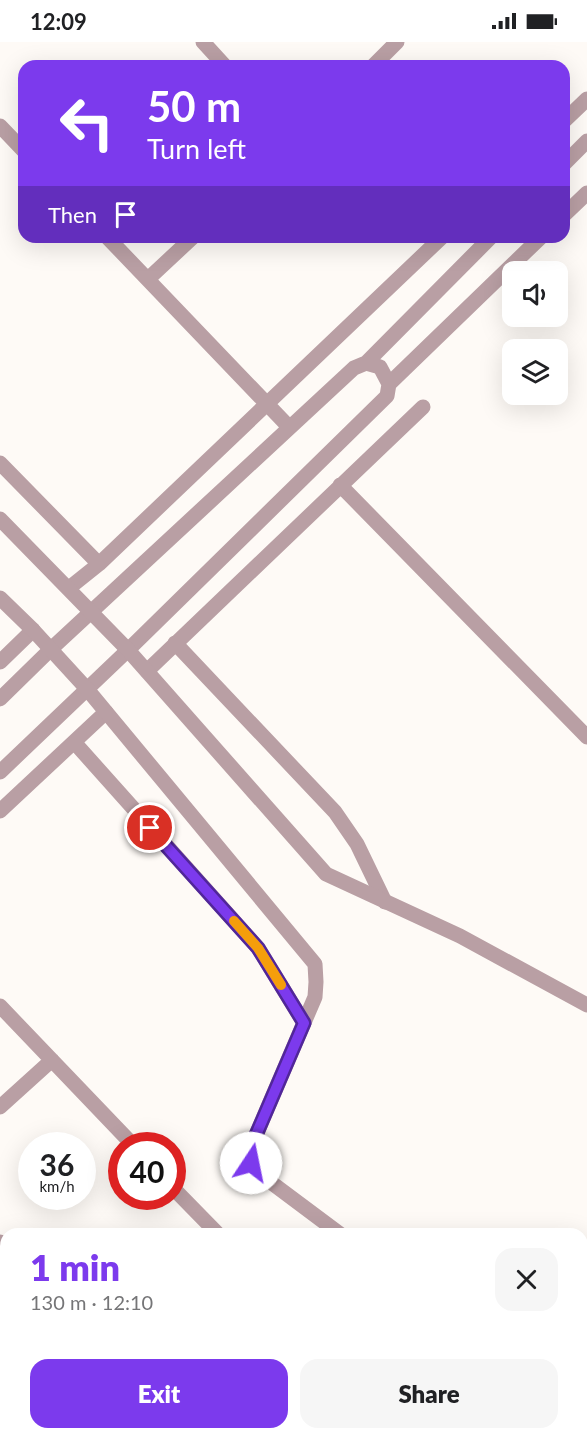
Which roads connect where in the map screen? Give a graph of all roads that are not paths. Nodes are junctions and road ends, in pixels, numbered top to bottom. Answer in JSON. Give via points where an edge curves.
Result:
{"nodes":[{"id":1,"x":203,"y":42,"type":"edge"},
{"id":2,"x":397,"y":42,"type":"edge"},
{"id":3,"x":220,"y":60,"type":"edge"},
{"id":4,"x":379,"y":60,"type":"edge"},
{"id":5,"x":587,"y":99,"type":"edge"},
{"id":6,"x":570,"y":115,"type":"edge"},
{"id":7,"x":0,"y":126,"type":"edge"},
{"id":8,"x":587,"y":141,"type":"edge"},
{"id":9,"x":18,"y":145,"type":"edge"},
{"id":10,"x":570,"y":158,"type":"edge"},
{"id":11,"x":587,"y":193,"type":"edge"},
{"id":12,"x":570,"y":209,"type":"edge"},
{"id":13,"x":113,"y":243,"type":"edge"},
{"id":14,"x":187,"y":243,"type":"edge"},
{"id":15,"x":436,"y":243,"type":"edge"},
{"id":16,"x":485,"y":243,"type":"edge"},
{"id":17,"x":535,"y":243,"type":"edge"},
{"id":18,"x":148,"y":279,"type":"junction"},
{"id":19,"x":366,"y":363,"type":"junction"},
{"id":20,"x":389,"y":384,"type":"junction"},
{"id":21,"x":267,"y":404,"type":"junction"},
{"id":22,"x":423,"y":407,"type":"dead end"},
{"id":23,"x":289,"y":427,"type":"junction"},
{"id":24,"x":0,"y":463,"type":"edge"},
{"id":25,"x":340,"y":484,"type":"junction"},
{"id":26,"x":0,"y":519,"type":"edge"},
{"id":27,"x":99,"y":564,"type":"junction"},
{"id":28,"x":69,"y":588,"type":"junction"},
{"id":29,"x":0,"y":598,"type":"edge"},
{"id":30,"x":92,"y":612,"type":"junction"},
{"id":31,"x":33,"y":630,"type":"junction"},
{"id":32,"x":174,"y":644,"type":"junction"},
{"id":33,"x":51,"y":649,"type":"junction"},
{"id":34,"x":128,"y":650,"type":"junction"},
{"id":35,"x":0,"y":662,"type":"edge"},
{"id":36,"x":0,"y":669,"type":"edge"},
{"id":37,"x":147,"y":671,"type":"junction"},
{"id":38,"x":15,"y":684,"type":"junction"},
{"id":39,"x":87,"y":689,"type":"junction"},
{"id":40,"x":0,"y":699,"type":"edge"},
{"id":41,"x":106,"y":712,"type":"junction"},
{"id":42,"x":587,"y":737,"type":"edge"},
{"id":43,"x":74,"y":742,"type":"junction"},
{"id":44,"x":0,"y":772,"type":"edge"},
{"id":45,"x":0,"y":812,"type":"edge"},
{"id":46,"x":385,"y":902,"type":"junction"},
{"id":47,"x":587,"y":1005,"type":"edge"},
{"id":48,"x":0,"y":1006,"type":"edge"},
{"id":49,"x":304,"y":1023,"type":"junction"},
{"id":50,"x":52,"y":1060,"type":"junction"},
{"id":51,"x":0,"y":1107,"type":"edge"},
{"id":52,"x":121,"y":1132,"type":"edge"},
{"id":53,"x":186,"y":1201,"type":"edge"},
{"id":54,"x":212,"y":1228,"type":"edge"},
{"id":55,"x":332,"y":1228,"type":"edge"}],
"edges":[{"from":1,"to":3,"type":"street"},
{"from":2,"to":4,"type":"street"},
{"from":5,"to":6,"type":"street"},
{"from":7,"to":9,"type":"street"},
{"from":8,"to":10,"type":"street"},
{"from":11,"to":12,"type":"street"},
{"from":13,"to":18,"type":"street"},
{"from":14,"to":18,"type":"street"},
{"from":15,"to":21,"type":"street"},
{"from":16,"to":19,"type":"street"},
{"from":17,"to":20,"type":"street"},
{"from":18,"to":21,"type":"street"},
{"from":19,"to":20,"type":"street","via":[[380,367]]},
{"from":19,"to":23,"type":"street","via":[[354,368]]},
{"from":20,"to":34,"type":"street","via":[[387,396]]},
{"from":21,"to":23,"type":"street"},
{"from":21,"to":27,"type":"street"},
{"from":22,"to":25,"type":"street"},
{"from":23,"to":30,"type":"street"},
{"from":24,"to":27,"type":"street"},
{"from":25,"to":32,"type":"street"},
{"from":25,"to":42,"type":"street"},
{"from":26,"to":28,"type":"street"},
{"from":27,"to":28,"type":"street"},
{"from":28,"to":30,"type":"street"},
{"from":29,"to":31,"type":"street"},
{"from":30,"to":33,"type":"street"},
{"from":30,"to":34,"type":"street"},
{"from":31,"to":33,"type":"street"},
{"from":31,"to":35,"type":"street"},
{"from":32,"to":37,"type":"street"},
{"from":32,"to":46,"type":"street","via":[[335,812],[357,844]]},
{"from":33,"to":38,"type":"street"},
{"from":33,"to":39,"type":"street"},
{"from":34,"to":37,"type":"street"},
{"from":34,"to":39,"type":"street"},
{"from":36,"to":38,"type":"street"},
{"from":37,"to":46,"type":"street","via":[[326,874]]},
{"from":38,"to":40,"type":"street"},
{"from":39,"to":41,"type":"street"},
{"from":39,"to":44,"type":"street"},
{"from":41,"to":43,"type":"street"},
{"from":41,"to":49,"type":"street","via":[[315,964],[315,997]]},
{"from":43,"to":45,"type":"street"},
{"from":43,"to":49,"type":"street","via":[[258,948]]},
{"from":46,"to":47,"type":"street","via":[[460,936]]},
{"from":48,"to":50,"type":"street"},
{"from":49,"to":55,"type":"street","via":[[250,1149],[251,1163],[257,1172]]},
{"from":50,"to":51,"type":"street"},
{"from":50,"to":52,"type":"street"},
{"from":53,"to":54,"type":"street"}]}
